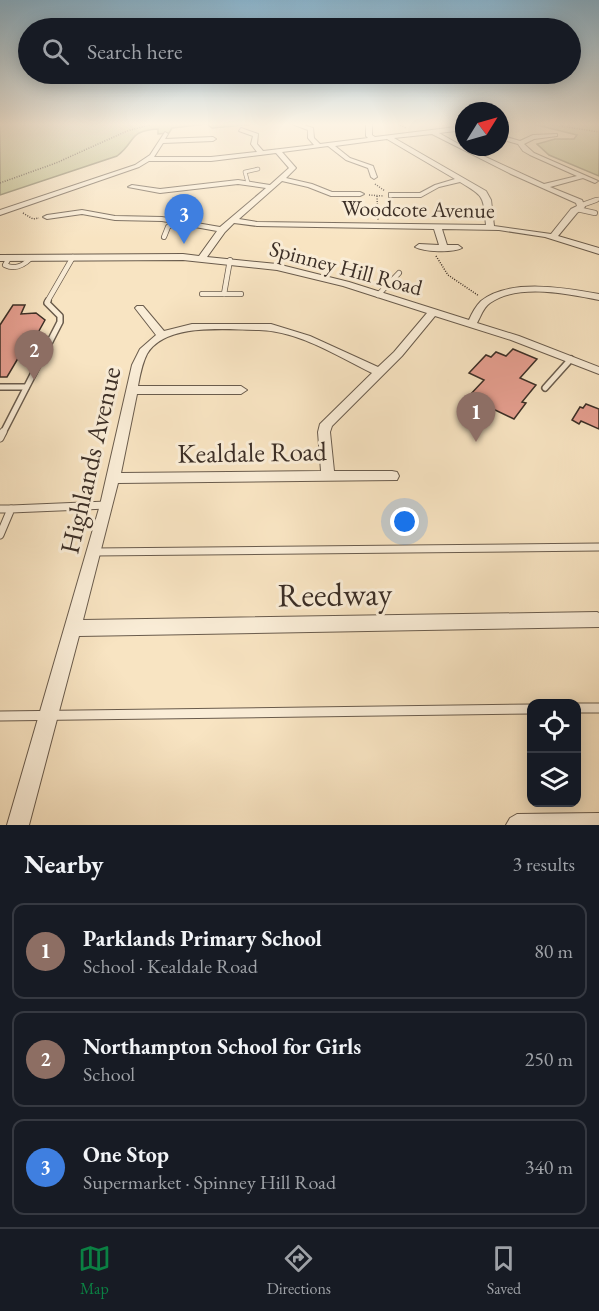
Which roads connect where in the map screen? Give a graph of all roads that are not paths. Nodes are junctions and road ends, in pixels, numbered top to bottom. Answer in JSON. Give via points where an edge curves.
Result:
{"nodes":[{"id":1,"x":141,"y":162,"type":"edge"},
{"id":2,"x":288,"y":162,"type":"edge"},
{"id":3,"x":358,"y":162,"type":"edge"},
{"id":4,"x":431,"y":162,"type":"edge"},
{"id":5,"x":499,"y":162,"type":"edge"},
{"id":6,"x":551,"y":162,"type":"edge"},
{"id":7,"x":258,"y":169,"type":"dead end"},
{"id":8,"x":374,"y":177,"type":"road end"},
{"id":9,"x":581,"y":177,"type":"junction"},
{"id":10,"x":280,"y":180,"type":"junction"},
{"id":11,"x":461,"y":180,"type":"junction"},
{"id":12,"x":595,"y":181,"type":"dead end"},
{"id":13,"x":248,"y":183,"type":"junction"},
{"id":14,"x":544,"y":186,"type":"junction"},
{"id":15,"x":132,"y":187,"type":"dead end"},
{"id":16,"x":272,"y":187,"type":"junction"},
{"id":17,"x":360,"y":194,"type":"road end"},
{"id":18,"x":392,"y":195,"type":"road end"},
{"id":19,"x":599,"y":199,"type":"edge"},
{"id":20,"x":580,"y":207,"type":"junction"},
{"id":21,"x":0,"y":213,"type":"edge"},
{"id":22,"x":595,"y":213,"type":"dead end"},
{"id":23,"x":46,"y":217,"type":"road end"},
{"id":24,"x":233,"y":220,"type":"junction"},
{"id":25,"x":176,"y":221,"type":"junction"},
{"id":26,"x":437,"y":226,"type":"junction"},
{"id":27,"x":490,"y":227,"type":"junction"},
{"id":28,"x":222,"y":230,"type":"junction"},
{"id":29,"x":164,"y":237,"type":"dead end"},
{"id":30,"x":553,"y":237,"type":"junction"},
{"id":31,"x":419,"y":247,"type":"dead end"},
{"id":32,"x":444,"y":248,"type":"junction"},
{"id":33,"x":458,"y":248,"type":"dead end"},
{"id":34,"x":599,"y":251,"type":"edge"},
{"id":35,"x":74,"y":257,"type":"junction"},
{"id":36,"x":5,"y":258,"type":"edge"},
{"id":37,"x":202,"y":258,"type":"junction"},
{"id":38,"x":230,"y":260,"type":"junction"},
{"id":39,"x":399,"y":273,"type":"dead end"},
{"id":40,"x":202,"y":294,"type":"dead end"},
{"id":41,"x":224,"y":294,"type":"junction"},
{"id":42,"x":241,"y":294,"type":"dead end"},
{"id":43,"x":378,"y":295,"type":"junction"},
{"id":44,"x":599,"y":297,"type":"edge"},
{"id":45,"x":140,"y":308,"type":"dead end"},
{"id":46,"x":433,"y":312,"type":"junction"},
{"id":47,"x":471,"y":325,"type":"junction"},
{"id":48,"x":162,"y":335,"type":"junction"},
{"id":49,"x":571,"y":358,"type":"junction"},
{"id":50,"x":599,"y":371,"type":"edge"},
{"id":51,"x":379,"y":372,"type":"junction"},
{"id":52,"x":0,"y":387,"type":"edge"},
{"id":53,"x":26,"y":387,"type":"junction"},
{"id":54,"x":545,"y":388,"type":"dead end"},
{"id":55,"x":132,"y":390,"type":"junction"},
{"id":56,"x":241,"y":390,"type":"dead end"},
{"id":57,"x":0,"y":438,"type":"edge"},
{"id":58,"x":328,"y":475,"type":"junction"},
{"id":59,"x":392,"y":476,"type":"dead end"},
{"id":60,"x":113,"y":478,"type":"junction"},
{"id":61,"x":107,"y":505,"type":"junction"},
{"id":62,"x":0,"y":509,"type":"edge"},
{"id":63,"x":11,"y":509,"type":"junction"},
{"id":64,"x":0,"y":535,"type":"edge"},
{"id":65,"x":599,"y":547,"type":"edge"},
{"id":66,"x":94,"y":552,"type":"junction"},
{"id":67,"x":597,"y":620,"type":"dead end"},
{"id":68,"x":73,"y":628,"type":"junction"},
{"id":69,"x":581,"y":708,"type":"edge"},
{"id":70,"x":599,"y":708,"type":"edge"},
{"id":71,"x":527,"y":709,"type":"edge"},
{"id":72,"x":0,"y":716,"type":"edge"},
{"id":73,"x":48,"y":716,"type":"junction"},
{"id":74,"x":599,"y":824,"type":"edge"},
{"id":75,"x":18,"y":825,"type":"edge"},
{"id":76,"x":517,"y":825,"type":"edge"}],
"edges":[{"from":1,"to":21,"type":"street"},
{"from":2,"to":10,"type":"street","via":[[293,168]]},
{"from":3,"to":8,"type":"street","via":[[371,167]]},
{"from":4,"to":11,"type":"street"},
{"from":5,"to":14,"type":"street"},
{"from":6,"to":9,"type":"street"},
{"from":7,"to":13,"type":"lane","via":[[245,172]]},
{"from":9,"to":12,"type":"street"},
{"from":9,"to":14,"type":"street"},
{"from":10,"to":16,"type":"street"},
{"from":10,"to":17,"type":"street","via":[[306,184],[331,194]]},
{"from":11,"to":18,"type":"street","via":[[436,186],[421,195]]},
{"from":11,"to":27,"type":"street","via":[[485,196]]},
{"from":13,"to":15,"type":"street","via":[[210,183],[160,191]]},
{"from":13,"to":16,"type":"street"},
{"from":14,"to":20,"type":"street"},
{"from":16,"to":24,"type":"street"},
{"from":19,"to":20,"type":"lane"},
{"from":20,"to":22,"type":"lane"},
{"from":20,"to":30,"type":"street"},
{"from":23,"to":25,"type":"street","via":[[82,212]]},
{"from":24,"to":26,"type":"street","name":"Woodcote Avenue","via":[[257,224]]},
{"from":24,"to":28,"type":"street"},
{"from":25,"to":28,"type":"street"},
{"from":25,"to":29,"type":"lane"},
{"from":26,"to":27,"type":"street","name":"Woodcote Avenue"},
{"from":26,"to":32,"type":"street"},
{"from":27,"to":30,"type":"street","name":"Woodcote Avenue"},
{"from":28,"to":37,"type":"street"},
{"from":30,"to":34,"type":"street","name":"Woodcote Avenue"},
{"from":31,"to":32,"type":"street"},
{"from":32,"to":33,"type":"street"},
{"from":35,"to":36,"type":"street","name":"Spinney Hill Road"},
{"from":35,"to":37,"type":"street","name":"Spinney Hill Road"},
{"from":35,"to":53,"type":"lane","via":[[47,303],[60,316],[60,322]]},
{"from":37,"to":38,"type":"street","name":"Spinney Hill Road"},
{"from":38,"to":41,"type":"lane"},
{"from":38,"to":43,"type":"street","name":"Spinney Hill Road","via":[[312,275]]},
{"from":39,"to":43,"type":"lane"},
{"from":40,"to":41,"type":"lane"},
{"from":41,"to":42,"type":"lane"},
{"from":43,"to":46,"type":"street","name":"Spinney Hill Road"},
{"from":44,"to":47,"type":"street","via":[[532,290],[509,293],[487,301]]},
{"from":45,"to":48,"type":"street"},
{"from":46,"to":47,"type":"street","name":"Spinney Hill Road"},
{"from":46,"to":51,"type":"street"},
{"from":47,"to":49,"type":"street","name":"Spinney Hill Road"},
{"from":48,"to":51,"type":"street","name":"Highlands Avenue","via":[[197,327],[277,328]]},
{"from":48,"to":55,"type":"street","name":"Highlands Avenue","via":[[141,353]]},
{"from":49,"to":50,"type":"street","name":"Spinney Hill Road"},
{"from":49,"to":54,"type":"lane"},
{"from":51,"to":58,"type":"street","via":[[326,424]]},
{"from":52,"to":53,"type":"lane"},
{"from":53,"to":57,"type":"lane"},
{"from":55,"to":56,"type":"street"},
{"from":55,"to":60,"type":"street","name":"Highlands Avenue"},
{"from":58,"to":59,"type":"street","name":"Kealdale Road"},
{"from":58,"to":60,"type":"street","name":"Kealdale Road"},
{"from":60,"to":61,"type":"street","name":"Highlands Avenue"},
{"from":61,"to":63,"type":"lane"},
{"from":61,"to":66,"type":"street","name":"Highlands Avenue"},
{"from":62,"to":63,"type":"lane"},
{"from":63,"to":64,"type":"lane"},
{"from":65,"to":66,"type":"lane"},
{"from":66,"to":68,"type":"street","name":"Highlands Avenue"},
{"from":67,"to":68,"type":"street","name":"Reedway"},
{"from":68,"to":73,"type":"street","name":"Highlands Avenue"},
{"from":69,"to":70,"type":"lane"},
{"from":71,"to":73,"type":"lane"},
{"from":72,"to":73,"type":"lane"},
{"from":73,"to":75,"type":"street","name":"Highlands Avenue"},
{"from":74,"to":76,"type":"street"}]}
